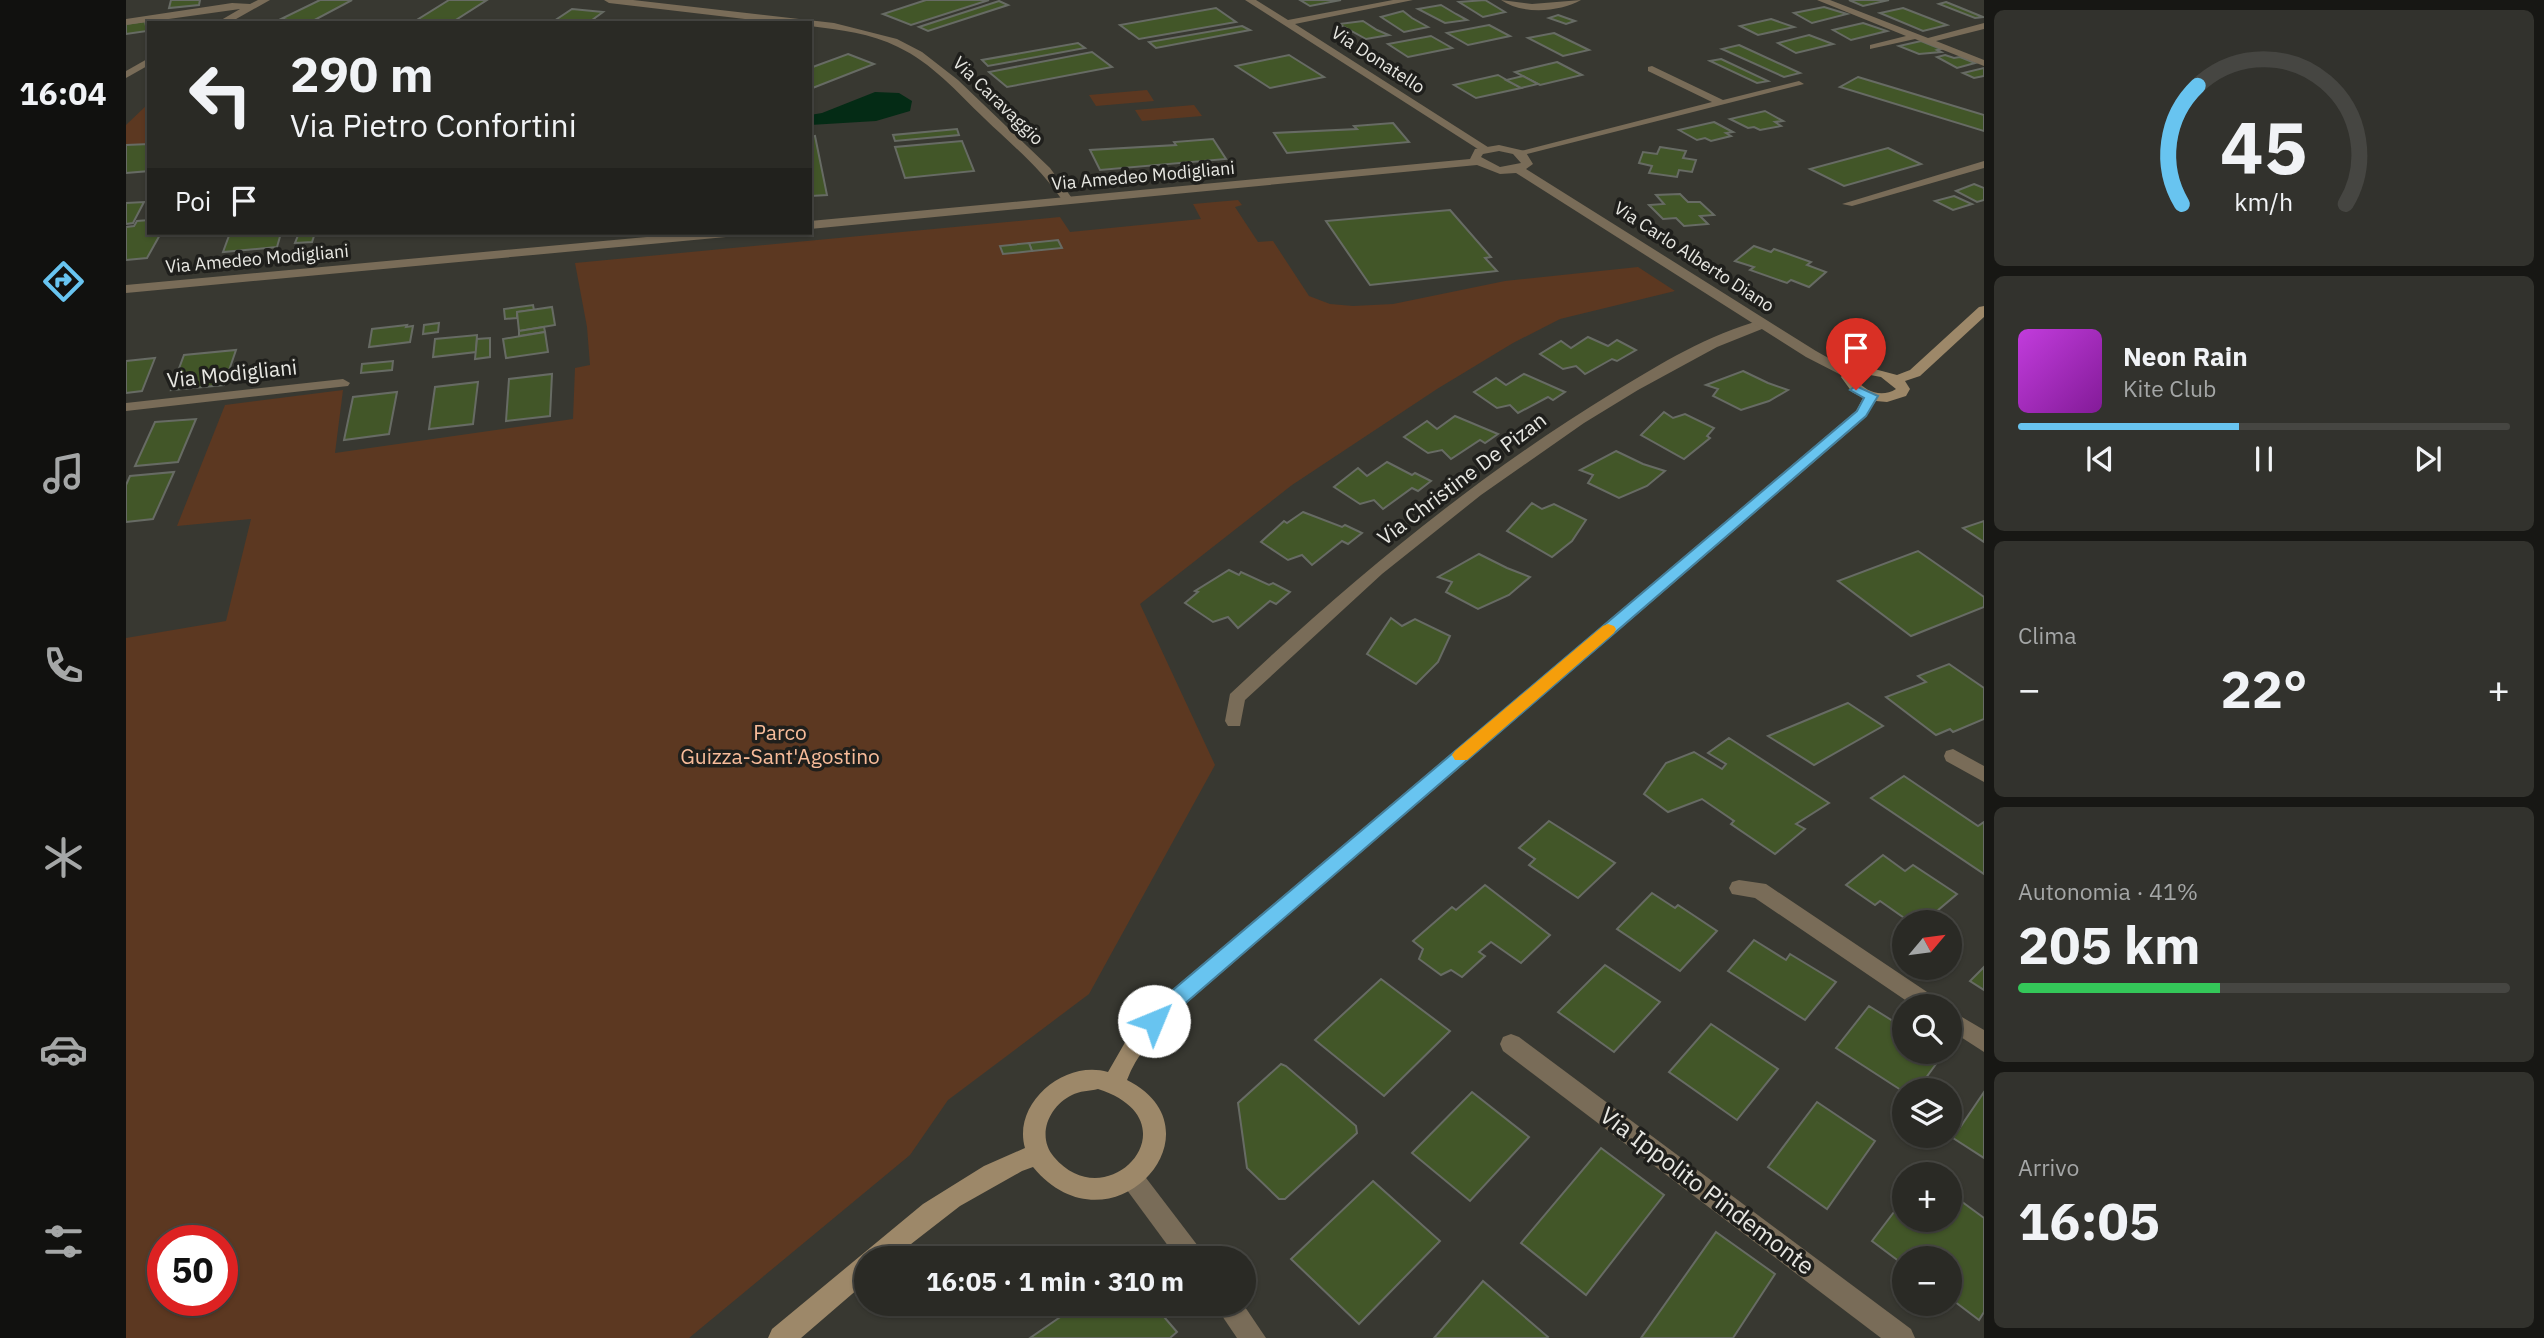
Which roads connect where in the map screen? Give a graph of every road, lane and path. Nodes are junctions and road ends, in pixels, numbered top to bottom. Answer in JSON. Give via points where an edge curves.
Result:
{"nodes":[{"id":1,"x":265,"y":0,"type":"edge"},
{"id":2,"x":609,"y":0,"type":"edge"},
{"id":3,"x":1250,"y":0,"type":"edge"},
{"id":4,"x":1408,"y":0,"type":"edge"},
{"id":5,"x":1506,"y":0,"type":"edge"},
{"id":6,"x":1576,"y":0,"type":"edge"},
{"id":7,"x":1822,"y":0,"type":"edge"},
{"id":8,"x":251,"y":7,"type":"junction"},
{"id":9,"x":225,"y":21,"type":"edge"},
{"id":10,"x":791,"y":21,"type":"edge"},
{"id":11,"x":126,"y":22,"type":"edge"},
{"id":12,"x":1288,"y":23,"type":"junction"},
{"id":13,"x":812,"y":24,"type":"edge"},
{"id":14,"x":1984,"y":26,"type":"edge"},
{"id":15,"x":1913,"y":37,"type":"junction"},
{"id":16,"x":1930,"y":41,"type":"junction"},
{"id":17,"x":1873,"y":47,"type":"dead end"},
{"id":18,"x":147,"y":62,"type":"edge"},
{"id":19,"x":1984,"y":62,"type":"edge"},
{"id":20,"x":1652,"y":69,"type":"dead end"},
{"id":21,"x":126,"y":75,"type":"edge"},
{"id":22,"x":1799,"y":84,"type":"dead end"},
{"id":23,"x":1722,"y":103,"type":"junction"},
{"id":24,"x":1485,"y":149,"type":"junction"},
{"id":25,"x":1519,"y":153,"type":"junction"},
{"id":26,"x":1478,"y":162,"type":"junction"},
{"id":27,"x":1984,"y":164,"type":"edge"},
{"id":28,"x":1518,"y":169,"type":"junction"},
{"id":29,"x":1068,"y":201,"type":"junction"},
{"id":30,"x":1848,"y":204,"type":"dead end"},
{"id":31,"x":812,"y":225,"type":"edge"},
{"id":32,"x":705,"y":235,"type":"edge"},
{"id":33,"x":126,"y":289,"type":"edge"},
{"id":34,"x":1984,"y":310,"type":"edge"},
{"id":35,"x":1762,"y":324,"type":"junction"},
{"id":36,"x":1850,"y":374,"type":"junction"},
{"id":37,"x":1896,"y":380,"type":"junction"},
{"id":38,"x":343,"y":383,"type":"dead end"},
{"id":39,"x":1872,"y":396,"type":"junction"},
{"id":40,"x":126,"y":407,"type":"edge"},
{"id":41,"x":1234,"y":720,"type":"dead end"},
{"id":42,"x":1953,"y":756,"type":"dead end"},
{"id":43,"x":1984,"y":775,"type":"edge"},
{"id":44,"x":1739,"y":888,"type":"dead end"},
{"id":45,"x":1913,"y":994,"type":"edge"},
{"id":46,"x":1962,"y":1027,"type":"edge"},
{"id":47,"x":1984,"y":1042,"type":"edge"},
{"id":48,"x":1511,"y":1044,"type":"dead end"},
{"id":49,"x":1115,"y":1083,"type":"junction"},
{"id":50,"x":1037,"y":1154,"type":"junction"},
{"id":51,"x":1132,"y":1178,"type":"junction"},
{"id":52,"x":889,"y":1246,"type":"edge"},
{"id":53,"x":1183,"y":1246,"type":"edge"},
{"id":54,"x":854,"y":1276,"type":"edge"},
{"id":55,"x":1236,"y":1316,"type":"edge"},
{"id":56,"x":781,"y":1338,"type":"edge"},
{"id":57,"x":1253,"y":1338,"type":"edge"},
{"id":58,"x":1902,"y":1338,"type":"edge"}],
"edges":[{"from":1,"to":8,"type":"street"},
{"from":2,"to":10,"type":"street","name":"Via Caravaggio"},
{"from":3,"to":12,"type":"street","name":"Via Donatello"},
{"from":4,"to":12,"type":"street"},
{"from":5,"to":6,"type":"street","via":[[1528,9]]},
{"from":7,"to":15,"type":"street"},
{"from":8,"to":9,"type":"street"},
{"from":8,"to":11,"type":"street"},
{"from":12,"to":24,"type":"street","name":"Via Donatello"},
{"from":13,"to":29,"type":"street","name":"Via Caravaggio","via":[[877,35],[920,55],[951,78],[1055,179]]},
{"from":14,"to":16,"type":"street"},
{"from":15,"to":16,"type":"street"},
{"from":15,"to":17,"type":"street"},
{"from":16,"to":19,"type":"street"},
{"from":18,"to":21,"type":"street"},
{"from":20,"to":23,"type":"street"},
{"from":22,"to":23,"type":"street"},
{"from":23,"to":25,"type":"street"},
{"from":24,"to":25,"type":"street"},
{"from":24,"to":26,"type":"street","via":[[1476,154]]},
{"from":25,"to":28,"type":"street","via":[[1528,160]]},
{"from":26,"to":28,"type":"street","name":"Via Carlo Alberto Diano","via":[[1496,169]]},
{"from":26,"to":29,"type":"street","name":"Via Amedeo Modigliani"},
{"from":27,"to":30,"type":"street"},
{"from":28,"to":35,"type":"street","name":"Via Carlo Alberto Diano"},
{"from":29,"to":31,"type":"street","name":"Via Amedeo Modigliani"},
{"from":32,"to":33,"type":"street","name":"Via Amedeo Modigliani"},
{"from":34,"to":37,"type":"main road","via":[[1915,373]]},
{"from":35,"to":36,"type":"street","name":"Via Carlo Alberto Diano"},
{"from":35,"to":41,"type":"street","name":"Via Christine De Pizan","via":[[1712,342],[1523,456],[1446,514],[1281,656],[1236,698]]},
{"from":36,"to":37,"type":"main road","name":"Via Carlo Alberto Diano","via":[[1871,371]]},
{"from":36,"to":39,"type":"main road","name":"Via Carlo Alberto Diano","via":[[1851,386]]},
{"from":37,"to":39,"type":"main road","via":[[1901,393]]},
{"from":38,"to":40,"type":"street","name":"Via Modigliani"},
{"from":39,"to":49,"type":"main road","via":[[1853,421],[1174,1001],[1122,1060]]},
{"from":42,"to":43,"type":"street"},
{"from":44,"to":45,"type":"street","via":[[1759,890]]},
{"from":46,"to":47,"type":"street"},
{"from":48,"to":58,"type":"street","name":"Via Ippolito Pindemonte"},
{"from":49,"to":50,"type":"main road","via":[[1081,1080],[1050,1094],[1034,1122]]},
{"from":49,"to":51,"type":"main road","via":[[1143,1102],[1152,1118],[1153,1151]]},
{"from":50,"to":51,"type":"main road","via":[[1068,1184],[1089,1189],[1112,1187]]},
{"from":50,"to":52,"type":"main road","via":[[962,1189]]},
{"from":51,"to":53,"type":"street"},
{"from":54,"to":56,"type":"main road"},
{"from":55,"to":57,"type":"street"}]}
